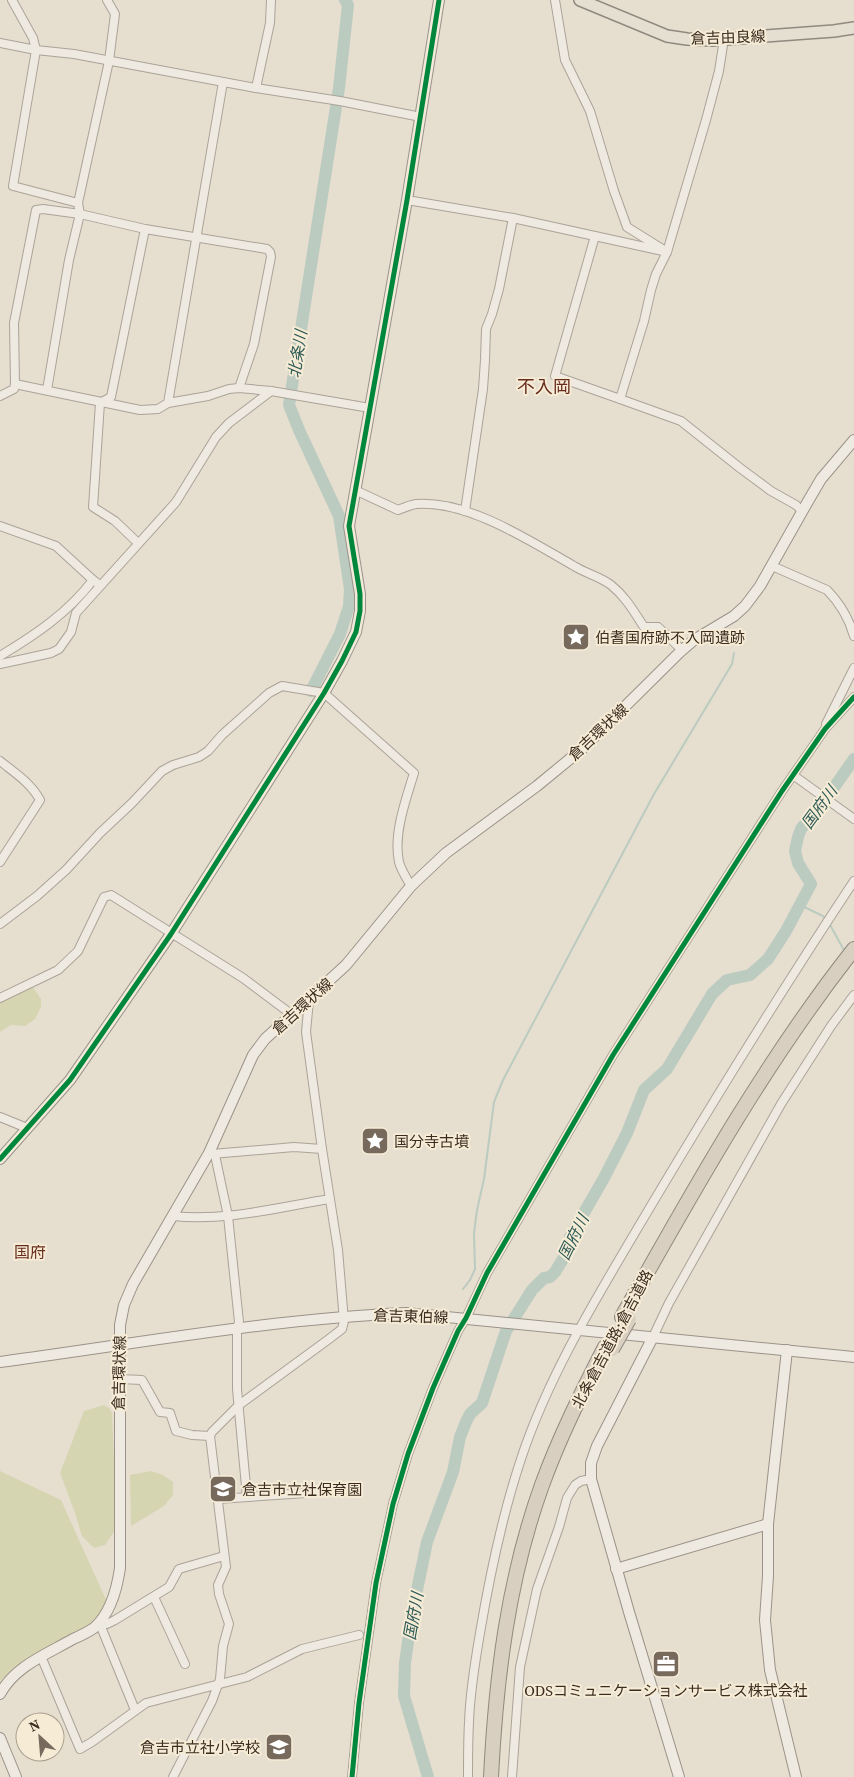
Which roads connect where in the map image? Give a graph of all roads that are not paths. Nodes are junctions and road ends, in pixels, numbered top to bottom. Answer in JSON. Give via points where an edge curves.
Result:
{"nodes":[{"id":1,"x":12,"y":0,"type":"edge"},
{"id":2,"x":107,"y":0,"type":"edge"},
{"id":3,"x":271,"y":0,"type":"edge"},
{"id":4,"x":439,"y":0,"type":"edge"},
{"id":5,"x":555,"y":0,"type":"edge"},
{"id":6,"x":580,"y":0,"type":"edge"},
{"id":7,"x":854,"y":28,"type":"edge"},
{"id":8,"x":724,"y":39,"type":"junction"},
{"id":9,"x":0,"y":43,"type":"edge"},
{"id":10,"x":36,"y":50,"type":"junction"},
{"id":11,"x":109,"y":61,"type":"junction"},
{"id":12,"x":222,"y":82,"type":"junction"},
{"id":13,"x":256,"y":88,"type":"junction"},
{"id":14,"x":421,"y":117,"type":"junction"},
{"id":15,"x":407,"y":200,"type":"junction"},
{"id":16,"x":78,"y":204,"type":"junction"},
{"id":17,"x":80,"y":214,"type":"junction"},
{"id":18,"x":513,"y":218,"type":"junction"},
{"id":19,"x":145,"y":229,"type":"junction"},
{"id":20,"x":595,"y":236,"type":"junction"},
{"id":21,"x":195,"y":237,"type":"junction"},
{"id":22,"x":667,"y":252,"type":"junction"},
{"id":23,"x":15,"y":384,"type":"junction"},
{"id":24,"x":239,"y":388,"type":"junction"},
{"id":25,"x":47,"y":390,"type":"junction"},
{"id":26,"x":271,"y":391,"type":"junction"},
{"id":27,"x":0,"y":396,"type":"edge"},
{"id":28,"x":620,"y":399,"type":"junction"},
{"id":29,"x":100,"y":403,"type":"junction"},
{"id":30,"x":168,"y":403,"type":"junction"},
{"id":31,"x":370,"y":408,"type":"junction"},
{"id":32,"x":854,"y":440,"type":"edge"},
{"id":33,"x":357,"y":491,"type":"junction"},
{"id":34,"x":802,"y":510,"type":"junction"},
{"id":35,"x":465,"y":511,"type":"junction"},
{"id":36,"x":0,"y":526,"type":"edge"},
{"id":37,"x":138,"y":543,"type":"junction"},
{"id":38,"x":772,"y":566,"type":"junction"},
{"id":39,"x":93,"y":580,"type":"junction"},
{"id":40,"x":100,"y":585,"type":"junction"},
{"id":41,"x":854,"y":636,"type":"edge"},
{"id":42,"x":682,"y":650,"type":"junction"},
{"id":43,"x":0,"y":656,"type":"edge"},
{"id":44,"x":0,"y":664,"type":"edge"},
{"id":45,"x":854,"y":668,"type":"edge"},
{"id":46,"x":324,"y":693,"type":"junction"},
{"id":47,"x":854,"y":696,"type":"edge"},
{"id":48,"x":825,"y":729,"type":"junction"},
{"id":49,"x":0,"y":760,"type":"edge"},
{"id":50,"x":793,"y":775,"type":"junction"},
{"id":51,"x":854,"y":819,"type":"edge"},
{"id":52,"x":0,"y":862,"type":"edge"},
{"id":53,"x":854,"y":881,"type":"edge"},
{"id":54,"x":412,"y":886,"type":"junction"},
{"id":55,"x":0,"y":924,"type":"edge"},
{"id":56,"x":171,"y":934,"type":"junction"},
{"id":57,"x":854,"y":949,"type":"edge"},
{"id":58,"x":854,"y":961,"type":"edge"},
{"id":59,"x":854,"y":995,"type":"edge"},
{"id":60,"x":0,"y":998,"type":"edge"},
{"id":61,"x":309,"y":1000,"type":"junction"},
{"id":62,"x":291,"y":1014,"type":"junction"},
{"id":63,"x":0,"y":1117,"type":"edge"},
{"id":64,"x":27,"y":1128,"type":"junction"},
{"id":65,"x":322,"y":1148,"type":"junction"},
{"id":66,"x":212,"y":1154,"type":"junction"},
{"id":67,"x":0,"y":1159,"type":"edge"},
{"id":68,"x":330,"y":1199,"type":"junction"},
{"id":69,"x":173,"y":1216,"type":"junction"},
{"id":70,"x":228,"y":1216,"type":"junction"},
{"id":71,"x":344,"y":1316,"type":"junction"},
{"id":72,"x":626,"y":1318,"type":"junction"},
{"id":73,"x":471,"y":1319,"type":"junction"},
{"id":74,"x":237,"y":1328,"type":"junction"},
{"id":75,"x":580,"y":1329,"type":"junction"},
{"id":76,"x":653,"y":1337,"type":"junction"},
{"id":77,"x":119,"y":1346,"type":"junction"},
{"id":78,"x":609,"y":1348,"type":"junction"},
{"id":79,"x":787,"y":1350,"type":"junction"},
{"id":80,"x":854,"y":1358,"type":"edge"},
{"id":81,"x":0,"y":1362,"type":"edge"},
{"id":82,"x":119,"y":1379,"type":"junction"},
{"id":83,"x":239,"y":1405,"type":"junction"},
{"id":84,"x":210,"y":1436,"type":"junction"},
{"id":85,"x":591,"y":1479,"type":"junction"},
{"id":86,"x":321,"y":1492,"type":"dead end"},
{"id":87,"x":247,"y":1497,"type":"junction"},
{"id":88,"x":218,"y":1499,"type":"junction"},
{"id":89,"x":768,"y":1524,"type":"junction"},
{"id":90,"x":224,"y":1556,"type":"junction"},
{"id":91,"x":616,"y":1569,"type":"junction"},
{"id":92,"x":154,"y":1596,"type":"junction"},
{"id":93,"x":99,"y":1622,"type":"junction"},
{"id":94,"x":359,"y":1634,"type":"dead end"},
{"id":95,"x":43,"y":1661,"type":"dead end"},
{"id":96,"x":185,"y":1664,"type":"dead end"},
{"id":97,"x":218,"y":1684,"type":"junction"},
{"id":98,"x":2,"y":1689,"type":"edge"},
{"id":99,"x":135,"y":1710,"type":"junction"},
{"id":100,"x":0,"y":1738,"type":"edge"},
{"id":101,"x":16,"y":1777,"type":"edge"},
{"id":102,"x":174,"y":1777,"type":"edge"},
{"id":103,"x":352,"y":1777,"type":"edge"},
{"id":104,"x":468,"y":1777,"type":"edge"},
{"id":105,"x":491,"y":1777,"type":"edge"},
{"id":106,"x":497,"y":1777,"type":"edge"},
{"id":107,"x":512,"y":1777,"type":"edge"},
{"id":108,"x":679,"y":1777,"type":"edge"},
{"id":109,"x":796,"y":1777,"type":"edge"}],
"edges":[{"from":1,"to":10,"type":"street"},
{"from":2,"to":11,"type":"street","via":[[115,14]]},
{"from":3,"to":13,"type":"street","via":[[270,23]]},
{"from":4,"to":14,"type":"main road"},
{"from":5,"to":22,"type":"street","via":[[566,60],[590,111],[627,227]]},
{"from":6,"to":8,"type":"main road","name":"倉吉由良線","via":[[667,36]]},
{"from":7,"to":8,"type":"main road","name":"倉吉由良線"},
{"from":8,"to":22,"type":"street","via":[[719,71]]},
{"from":9,"to":10,"type":"street"},
{"from":10,"to":11,"type":"street"},
{"from":10,"to":16,"type":"street","via":[[13,186]]},
{"from":11,"to":12,"type":"street"},
{"from":11,"to":16,"type":"street"},
{"from":12,"to":13,"type":"street"},
{"from":12,"to":21,"type":"street"},
{"from":13,"to":14,"type":"street"},
{"from":14,"to":15,"type":"main road"},
{"from":15,"to":18,"type":"street"},
{"from":15,"to":31,"type":"main road"},
{"from":16,"to":17,"type":"street"},
{"from":17,"to":19,"type":"street"},
{"from":17,"to":23,"type":"street","via":[[36,210],[14,323]]},
{"from":17,"to":25,"type":"street"},
{"from":18,"to":20,"type":"street"},
{"from":18,"to":35,"type":"street","via":[[499,289],[486,328],[483,389]]},
{"from":19,"to":21,"type":"street"},
{"from":19,"to":29,"type":"street","via":[[111,397]]},
{"from":20,"to":22,"type":"street"},
{"from":20,"to":28,"type":"street","via":[[555,376]]},
{"from":21,"to":24,"type":"street","via":[[270,252],[254,344]]},
{"from":21,"to":30,"type":"street"},
{"from":22,"to":28,"type":"street","via":[[656,274]]},
{"from":23,"to":25,"type":"street"},
{"from":23,"to":27,"type":"street","via":[[14,389]]},
{"from":24,"to":26,"type":"street"},
{"from":24,"to":30,"type":"street"},
{"from":25,"to":29,"type":"street"},
{"from":26,"to":31,"type":"street"},
{"from":26,"to":37,"type":"street","via":[[216,437],[176,502]]},
{"from":28,"to":34,"type":"street","via":[[681,421],[771,491]]},
{"from":29,"to":30,"type":"street","via":[[140,410],[158,410]]},
{"from":29,"to":37,"type":"street","via":[[93,507],[115,521]]},
{"from":31,"to":33,"type":"main road"},
{"from":32,"to":34,"type":"main road","name":"倉吉環状線","via":[[821,479]]},
{"from":33,"to":35,"type":"street","via":[[398,510],[414,504],[435,504]]},
{"from":33,"to":46,"type":"main road","via":[[349,526],[360,611],[356,632]]},
{"from":34,"to":38,"type":"main road","name":"倉吉環状線"},
{"from":35,"to":42,"type":"street","via":[[493,522],[610,584],[626,599],[644,627],[658,627]]},
{"from":36,"to":39,"type":"street","via":[[56,546]]},
{"from":37,"to":40,"type":"street"},
{"from":38,"to":41,"type":"street","via":[[828,590]]},
{"from":38,"to":42,"type":"main road","name":"倉吉環状線","via":[[745,606]]},
{"from":39,"to":40,"type":"street"},
{"from":39,"to":43,"type":"street","via":[[82,595],[51,623]]},
{"from":40,"to":44,"type":"street","via":[[76,613],[71,632],[59,649]]},
{"from":42,"to":54,"type":"main road","name":"倉吉環状線","via":[[582,749],[446,853]]},
{"from":45,"to":48,"type":"street"},
{"from":46,"to":54,"type":"street","via":[[414,773],[404,806],[397,850],[400,864]]},
{"from":46,"to":55,"type":"street","via":[[282,686],[269,693],[208,751],[162,771],[66,870]]},
{"from":46,"to":56,"type":"main road"},
{"from":47,"to":48,"type":"street"},
{"from":48,"to":50,"type":"street"},
{"from":49,"to":52,"type":"street","via":[[35,791],[40,800]]},
{"from":50,"to":51,"type":"street"},
{"from":50,"to":73,"type":"street","via":[[613,1055],[487,1273]]},
{"from":53,"to":75,"type":"street","via":[[700,1124]]},
{"from":54,"to":61,"type":"main road","name":"倉吉環状線","via":[[346,965]]},
{"from":56,"to":60,"type":"street","via":[[112,895],[104,897],[78,951],[58,970]]},
{"from":56,"to":62,"type":"street","via":[[243,978]]},
{"from":56,"to":64,"type":"main road","via":[[70,1080]]},
{"from":57,"to":72,"type":"highway","name":"北条倉吉道路;倉吉道路","via":[[798,1024],[742,1111],[700,1180]]},
{"from":58,"to":72,"type":"highway","name":"北条倉吉道路;倉吉道路","via":[[748,1116]]},
{"from":59,"to":76,"type":"street","via":[[781,1104]]},
{"from":61,"to":62,"type":"main road","name":"倉吉環状線"},
{"from":61,"to":65,"type":"street","via":[[306,1032]]},
{"from":62,"to":66,"type":"main road","name":"倉吉環状線","via":[[252,1055]]},
{"from":63,"to":64,"type":"street"},
{"from":64,"to":67,"type":"main road"},
{"from":65,"to":66,"type":"street","via":[[294,1146]]},
{"from":65,"to":68,"type":"street"},
{"from":66,"to":69,"type":"main road","name":"倉吉環状線"},
{"from":66,"to":70,"type":"street"},
{"from":68,"to":70,"type":"street"},
{"from":68,"to":71,"type":"street"},
{"from":69,"to":70,"type":"street"},
{"from":69,"to":77,"type":"main road","name":"倉吉環状線","via":[[124,1305]]},
{"from":70,"to":74,"type":"street"},
{"from":71,"to":73,"type":"main road","name":"倉吉東伯線","via":[[406,1313]]},
{"from":71,"to":74,"type":"main road","name":"倉吉東伯線"},
{"from":71,"to":83,"type":"street","via":[[342,1329]]},
{"from":72,"to":78,"type":"highway","name":"北条倉吉道路;倉吉道路","bridge":true},
{"from":73,"to":75,"type":"main road","name":"倉吉東伯線"},
{"from":73,"to":103,"type":"street","via":[[458,1331],[433,1388],[393,1504],[376,1583]]},
{"from":74,"to":77,"type":"main road","name":"倉吉東伯線"},
{"from":74,"to":83,"type":"street"},
{"from":75,"to":76,"type":"main road","name":"倉吉東伯線"},
{"from":75,"to":104,"type":"street","via":[[543,1403],[499,1532],[475,1664],[469,1720]]},
{"from":76,"to":79,"type":"main road","name":"倉吉東伯線"},
{"from":76,"to":85,"type":"main road","via":[[597,1446],[591,1463]]},
{"from":77,"to":81,"type":"main road","name":"倉吉東伯線"},
{"from":77,"to":82,"type":"main road","name":"倉吉環状線"},
{"from":78,"to":105,"type":"highway","name":"北条倉吉道路;倉吉道路","via":[[559,1442],[526,1534],[500,1657]]},
{"from":78,"to":106,"type":"highway","name":"北条倉吉道路;倉吉道路","via":[[548,1488],[520,1583],[500,1712]]},
{"from":79,"to":80,"type":"main road","name":"倉吉東伯線"},
{"from":79,"to":89,"type":"main road"},
{"from":82,"to":84,"type":"street","via":[[142,1380],[160,1412],[170,1413],[176,1431]]},
{"from":82,"to":93,"type":"main road","name":"倉吉環状線","via":[[120,1568],[117,1586]]},
{"from":83,"to":84,"type":"street"},
{"from":83,"to":87,"type":"street"},
{"from":84,"to":88,"type":"street"},
{"from":85,"to":91,"type":"main road"},
{"from":85,"to":107,"type":"street","via":[[574,1485],[567,1498],[537,1589],[520,1667]]},
{"from":86,"to":87,"type":"street"},
{"from":87,"to":88,"type":"street"},
{"from":88,"to":90,"type":"street"},
{"from":89,"to":91,"type":"main road"},
{"from":89,"to":109,"type":"main road","via":[[764,1620],[770,1670]]},
{"from":90,"to":92,"type":"street","via":[[179,1569],[169,1587]]},
{"from":90,"to":97,"type":"street","via":[[226,1566],[218,1585],[229,1624]]},
{"from":91,"to":108,"type":"main road"},
{"from":92,"to":93,"type":"street","via":[[107,1624]]},
{"from":92,"to":96,"type":"street"},
{"from":93,"to":98,"type":"main road","name":"倉吉環状線","via":[[23,1667]]},
{"from":93,"to":99,"type":"street"},
{"from":94,"to":97,"type":"street","via":[[302,1648],[247,1677]]},
{"from":95,"to":99,"type":"street","via":[[80,1749]]},
{"from":97,"to":99,"type":"street","via":[[146,1703]]},
{"from":97,"to":102,"type":"street"},
{"from":100,"to":101,"type":"main road"}]}
